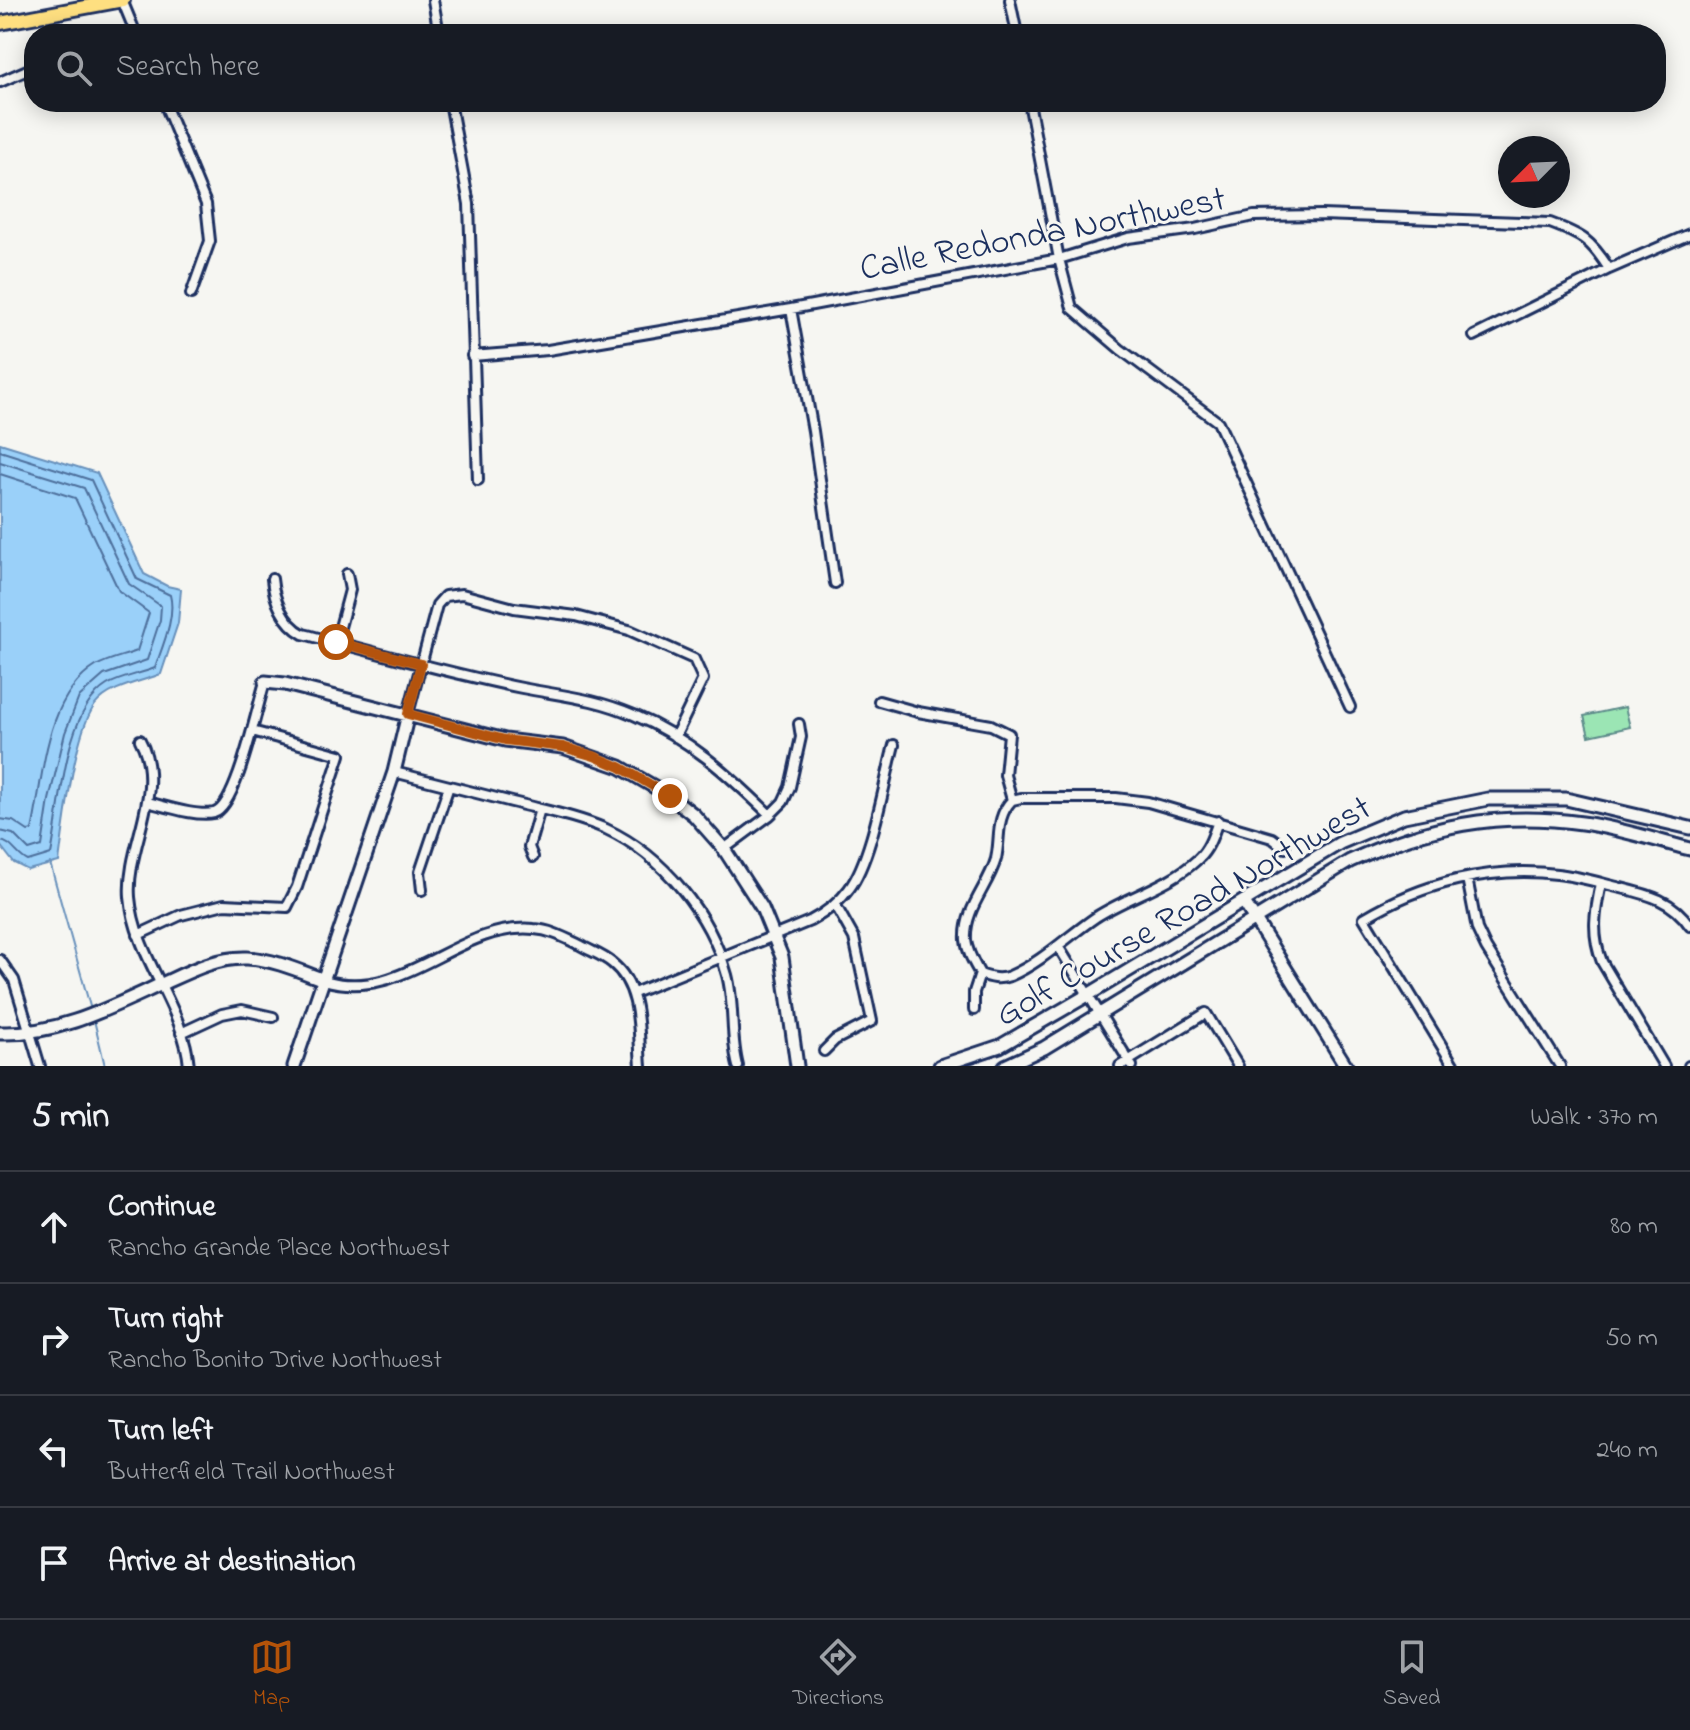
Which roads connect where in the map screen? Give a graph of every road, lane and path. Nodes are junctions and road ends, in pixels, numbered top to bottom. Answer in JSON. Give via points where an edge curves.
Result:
{"nodes":[{"id":1,"x":122,"y":0,"type":"edge"},
{"id":2,"x":433,"y":0,"type":"edge"},
{"id":3,"x":1010,"y":0,"type":"edge"},
{"id":4,"x":0,"y":23,"type":"edge"},
{"id":5,"x":131,"y":24,"type":"edge"},
{"id":6,"x":437,"y":24,"type":"edge"},
{"id":7,"x":1015,"y":24,"type":"edge"},
{"id":8,"x":24,"y":71,"type":"edge"},
{"id":9,"x":0,"y":82,"type":"edge"},
{"id":10,"x":168,"y":112,"type":"edge"},
{"id":11,"x":452,"y":112,"type":"edge"},
{"id":12,"x":1031,"y":112,"type":"edge"},
{"id":13,"x":1690,"y":234,"type":"edge"},
{"id":14,"x":1059,"y":259,"type":"junction"},
{"id":15,"x":1609,"y":269,"type":"junction"},
{"id":16,"x":191,"y":294,"type":"dead end"},
{"id":17,"x":791,"y":309,"type":"junction"},
{"id":18,"x":1474,"y":336,"type":"dead end"},
{"id":19,"x":472,"y":356,"type":"junction"},
{"id":20,"x":478,"y":480,"type":"dead end"},
{"id":21,"x":347,"y":574,"type":"dead end"},
{"id":22,"x":272,"y":579,"type":"dead end"},
{"id":23,"x":835,"y":583,"type":"dead end"},
{"id":24,"x":336,"y":642,"type":"junction"},
{"id":25,"x":421,"y":664,"type":"junction"},
{"id":26,"x":265,"y":682,"type":"joint"},
{"id":27,"x":879,"y":701,"type":"dead end"},
{"id":28,"x":1350,"y":707,"type":"dead end"},
{"id":29,"x":408,"y":714,"type":"junction"},
{"id":30,"x":799,"y":724,"type":"dead end"},
{"id":31,"x":252,"y":731,"type":"junction"},
{"id":32,"x":675,"y":737,"type":"junction"},
{"id":33,"x":140,"y":740,"type":"dead end"},
{"id":34,"x":894,"y":745,"type":"dead end"},
{"id":35,"x":394,"y":772,"type":"junction"},
{"id":36,"x":449,"y":786,"type":"junction"},
{"id":37,"x":1012,"y":800,"type":"junction"},
{"id":38,"x":147,"y":802,"type":"junction"},
{"id":39,"x":540,"y":809,"type":"junction"},
{"id":40,"x":770,"y":815,"type":"junction"},
{"id":41,"x":1218,"y":821,"type":"junction"},
{"id":42,"x":1690,"y":828,"type":"edge"},
{"id":43,"x":1285,"y":848,"type":"dead end"},
{"id":44,"x":724,"y":849,"type":"junction"},
{"id":45,"x":1690,"y":849,"type":"edge"},
{"id":46,"x":533,"y":857,"type":"dead end"},
{"id":47,"x":1467,"y":878,"type":"junction"},
{"id":48,"x":1601,"y":883,"type":"junction"},
{"id":49,"x":422,"y":890,"type":"dead end"},
{"id":50,"x":1244,"y":902,"type":"junction"},
{"id":51,"x":835,"y":904,"type":"junction"},
{"id":52,"x":1255,"y":919,"type":"junction"},
{"id":53,"x":1690,"y":926,"type":"edge"},
{"id":54,"x":138,"y":935,"type":"junction"},
{"id":55,"x":774,"y":936,"type":"junction"},
{"id":56,"x":1058,"y":946,"type":"junction"},
{"id":57,"x":720,"y":957,"type":"junction"},
{"id":58,"x":0,"y":960,"type":"edge"},
{"id":59,"x":980,"y":974,"type":"junction"},
{"id":60,"x":324,"y":980,"type":"junction"},
{"id":61,"x":160,"y":985,"type":"junction"},
{"id":62,"x":634,"y":993,"type":"junction"},
{"id":63,"x":1088,"y":995,"type":"junction"},
{"id":64,"x":974,"y":1010,"type":"dead end"},
{"id":65,"x":1099,"y":1015,"type":"junction"},
{"id":66,"x":273,"y":1017,"type":"dead end"},
{"id":67,"x":0,"y":1033,"type":"edge"},
{"id":68,"x":30,"y":1033,"type":"junction"},
{"id":69,"x":181,"y":1033,"type":"junction"},
{"id":70,"x":824,"y":1051,"type":"dead end"},
{"id":71,"x":1127,"y":1064,"type":"edge"},
{"id":72,"x":40,"y":1066,"type":"edge"},
{"id":73,"x":189,"y":1066,"type":"edge"},
{"id":74,"x":294,"y":1066,"type":"edge"},
{"id":75,"x":641,"y":1066,"type":"edge"},
{"id":76,"x":738,"y":1066,"type":"edge"},
{"id":77,"x":797,"y":1066,"type":"edge"},
{"id":78,"x":940,"y":1066,"type":"edge"},
{"id":79,"x":1005,"y":1066,"type":"edge"},
{"id":80,"x":1238,"y":1066,"type":"edge"},
{"id":81,"x":1346,"y":1066,"type":"edge"},
{"id":82,"x":1454,"y":1066,"type":"edge"},
{"id":83,"x":1560,"y":1066,"type":"edge"},
{"id":84,"x":1664,"y":1066,"type":"edge"}],
"edges":[{"from":1,"to":4,"type":"main road"},
{"from":1,"to":5,"type":"street"},
{"from":2,"to":6,"type":"street"},
{"from":3,"to":7,"type":"street"},
{"from":8,"to":9,"type":"street"},
{"from":10,"to":16,"type":"street","via":[[206,204],[210,241]]},
{"from":11,"to":19,"type":"street","via":[[469,204]]},
{"from":12,"to":14,"type":"street"},
{"from":13,"to":15,"type":"street"},
{"from":14,"to":15,"type":"street","name":"Calle Redonda Northwest","via":[[1128,238],[1254,216],[1321,215],[1550,223],[1595,246]]},
{"from":14,"to":17,"type":"street","name":"Calle Redonda Northwest"},
{"from":14,"to":28,"type":"street","via":[[1072,308],[1218,422]]},
{"from":15,"to":18,"type":"street"},
{"from":17,"to":19,"type":"street","name":"Calle Redonda Northwest","via":[[548,350]]},
{"from":17,"to":23,"type":"street"},
{"from":19,"to":20,"type":"street"},
{"from":21,"to":24,"type":"street","via":[[350,590]]},
{"from":22,"to":24,"type":"street","via":[[285,619],[295,629]]},
{"from":24,"to":25,"type":"street"},
{"from":25,"to":29,"type":"street"},
{"from":25,"to":32,"type":"street","via":[[594,701]]},
{"from":25,"to":32,"type":"street","via":[[437,605],[445,596],[462,594],[629,630],[685,653],[700,668],[701,689]]},
{"from":26,"to":29,"type":"street"},
{"from":26,"to":31,"type":"street"},
{"from":27,"to":37,"type":"street","via":[[991,725],[1009,734],[1005,775]]},
{"from":29,"to":35,"type":"street"},
{"from":29,"to":44,"type":"street","via":[[505,740],[563,747],[620,767],[670,796]]},
{"from":30,"to":40,"type":"street","via":[[790,787]]},
{"from":31,"to":38,"type":"street","via":[[219,811],[202,813]]},
{"from":31,"to":54,"type":"street","via":[[340,755],[287,907],[212,906]]},
{"from":32,"to":40,"type":"street","via":[[722,768]]},
{"from":33,"to":38,"type":"street","via":[[150,767]]},
{"from":34,"to":51,"type":"street","via":[[861,870]]},
{"from":35,"to":36,"type":"street"},
{"from":35,"to":60,"type":"street"},
{"from":36,"to":39,"type":"street"},
{"from":36,"to":49,"type":"street","via":[[420,872]]},
{"from":37,"to":41,"type":"street","via":[[1132,800]]},
{"from":37,"to":59,"type":"street","via":[[1000,816],[995,863],[967,926],[966,942]]},
{"from":38,"to":54,"type":"street","via":[[130,879]]},
{"from":39,"to":46,"type":"street","via":[[529,847]]},
{"from":39,"to":57,"type":"street","via":[[607,830],[648,856],[685,894]]},
{"from":40,"to":44,"type":"street"},
{"from":41,"to":43,"type":"street","via":[[1272,838]]},
{"from":41,"to":56,"type":"street","via":[[1208,848],[1193,863]]},
{"from":42,"to":50,"type":"street","name":"Golf Course Road Northwest","via":[[1566,799],[1460,803],[1373,827]]},
{"from":44,"to":55,"type":"street"},
{"from":45,"to":52,"type":"street","name":"Golf Course Road Northwest","via":[[1567,822],[1461,823],[1404,838],[1350,861]]},
{"from":47,"to":48,"type":"street","via":[[1527,872]]},
{"from":47,"to":82,"type":"street","via":[[1432,886],[1364,918]]},
{"from":47,"to":83,"type":"street","via":[[1486,948]]},
{"from":48,"to":53,"type":"street","via":[[1660,899]]},
{"from":48,"to":84,"type":"street","via":[[1593,920],[1596,948]]},
{"from":50,"to":52,"type":"street"},
{"from":50,"to":63,"type":"street","name":"Golf Course Road Northwest"},
{"from":51,"to":55,"type":"street"},
{"from":51,"to":70,"type":"street","via":[[854,938],[872,1021]]},
{"from":52,"to":65,"type":"street","name":"Golf Course Road Northwest"},
{"from":52,"to":81,"type":"street"},
{"from":54,"to":61,"type":"street"},
{"from":55,"to":57,"type":"street"},
{"from":55,"to":77,"type":"street","via":[[782,957]]},
{"from":56,"to":59,"type":"street","via":[[1011,975]]},
{"from":56,"to":63,"type":"street"},
{"from":57,"to":62,"type":"street"},
{"from":57,"to":76,"type":"street","via":[[731,996]]},
{"from":58,"to":68,"type":"street","via":[[14,980]]},
{"from":59,"to":64,"type":"street"},
{"from":60,"to":61,"type":"street","via":[[246,958],[218,961]]},
{"from":60,"to":62,"type":"street","via":[[350,985],[382,982],[493,934],[536,929],[612,962]]},
{"from":60,"to":74,"type":"street"},
{"from":61,"to":68,"type":"street","via":[[77,1022]]},
{"from":61,"to":69,"type":"street"},
{"from":62,"to":75,"type":"street"},
{"from":63,"to":65,"type":"street"},
{"from":63,"to":78,"type":"street","name":"Golf Course Road Northwest","via":[[1000,1046]]},
{"from":65,"to":71,"type":"street"},
{"from":65,"to":79,"type":"street","name":"Golf Course Road Northwest"},
{"from":66,"to":69,"type":"street","via":[[242,1010]]},
{"from":67,"to":68,"type":"street"},
{"from":68,"to":72,"type":"street"},
{"from":69,"to":73,"type":"street"},
{"from":71,"to":80,"type":"street","via":[[1206,1013]]}]}
